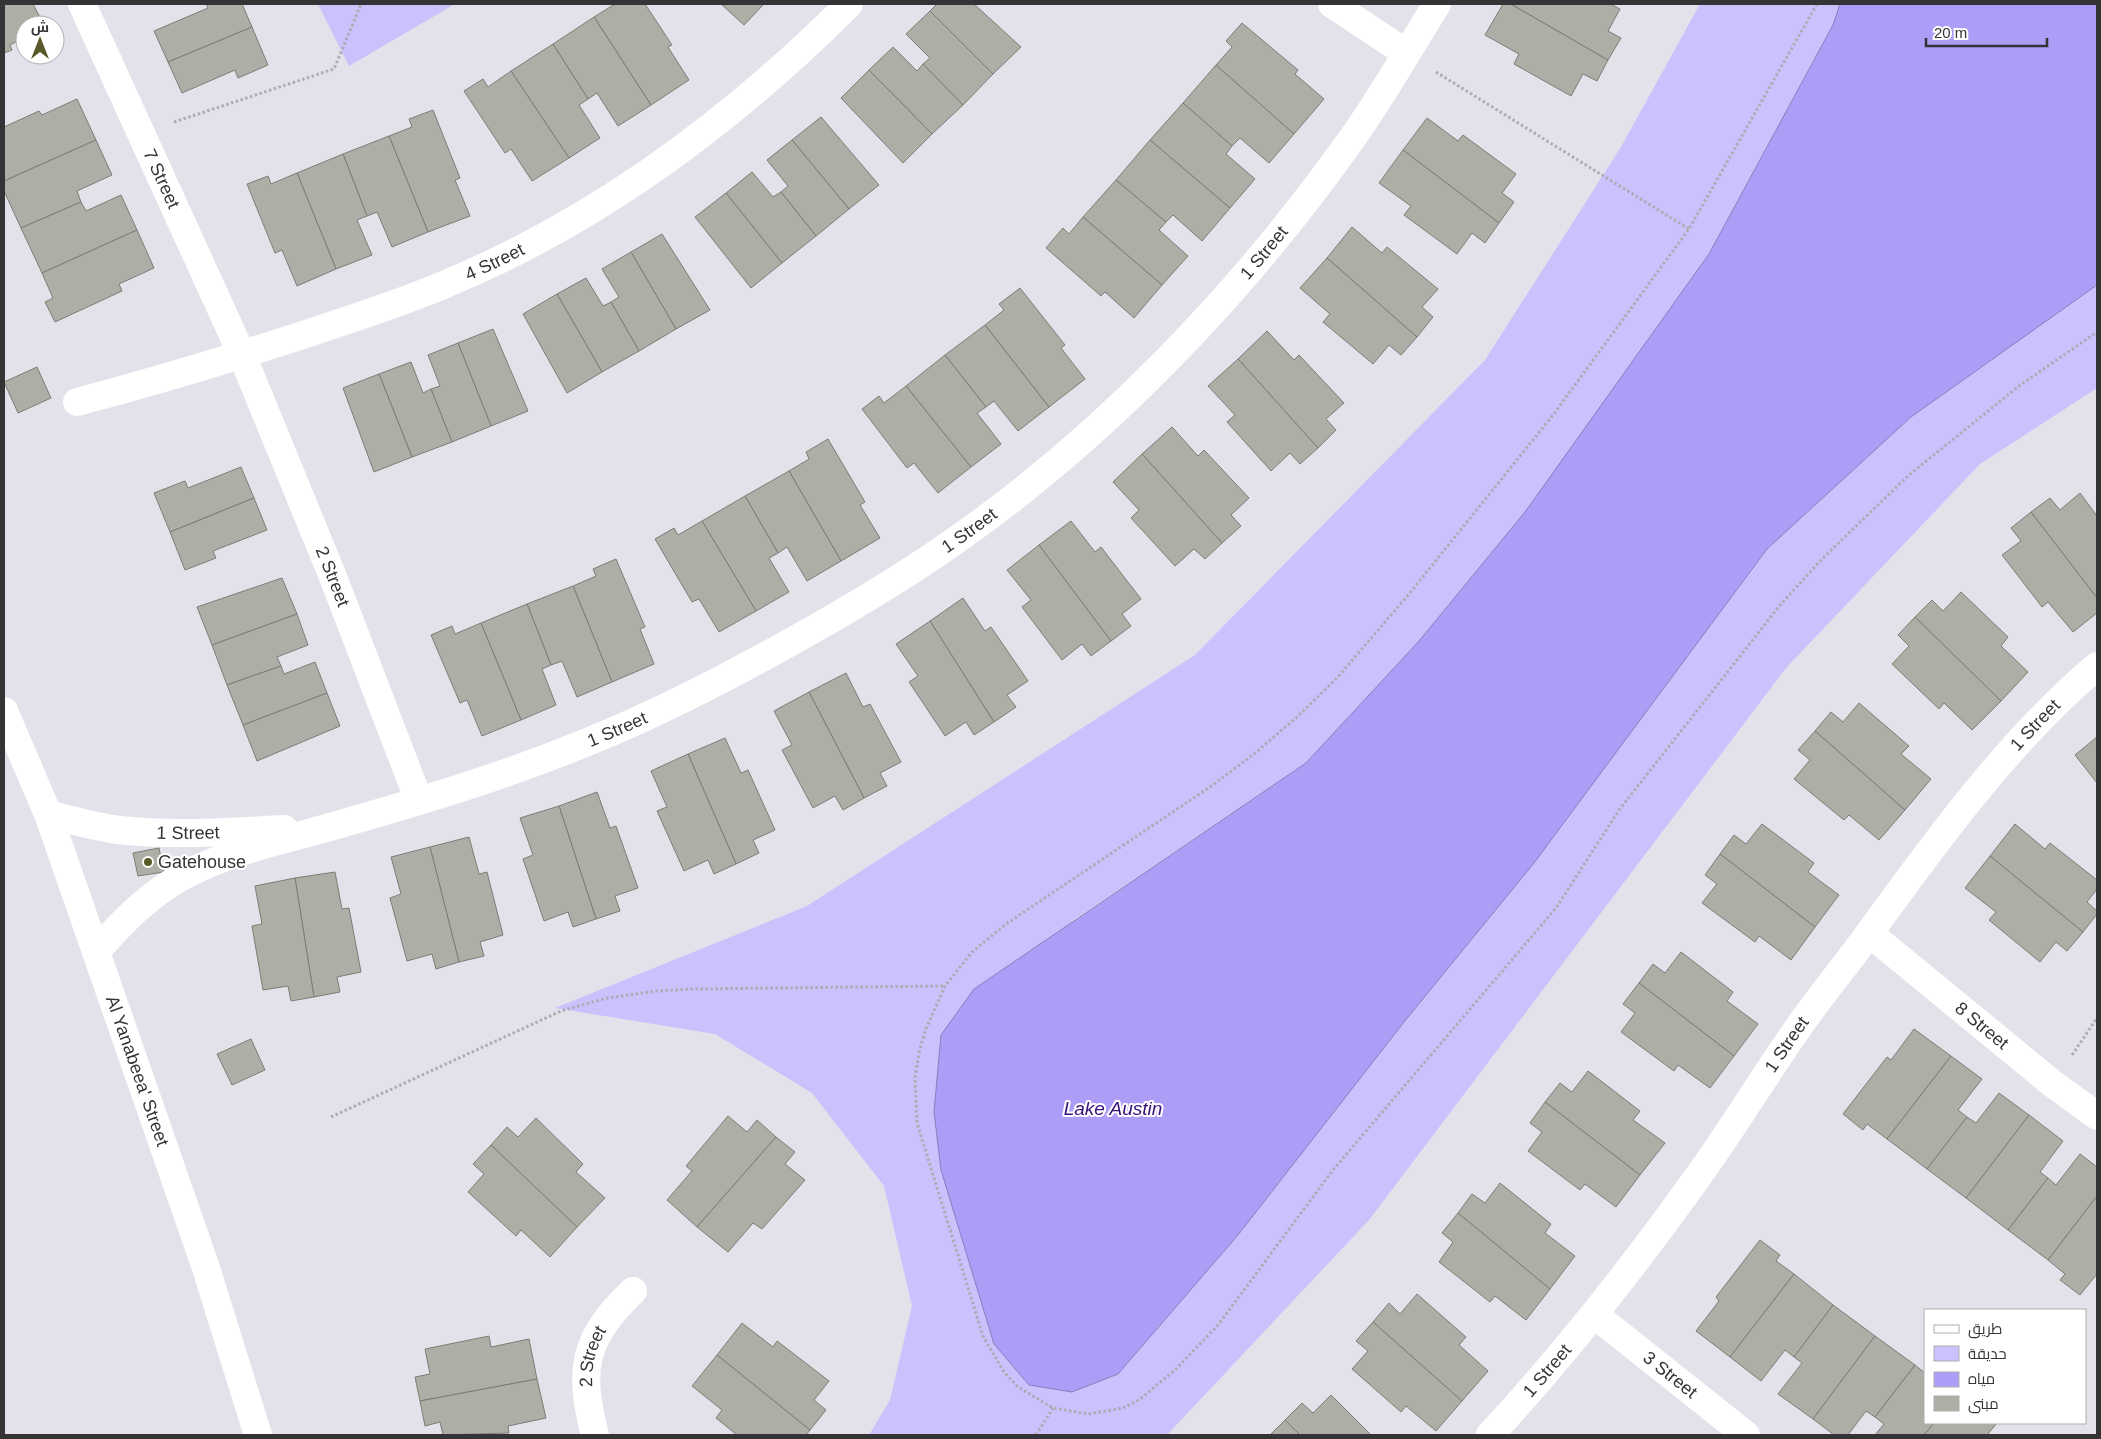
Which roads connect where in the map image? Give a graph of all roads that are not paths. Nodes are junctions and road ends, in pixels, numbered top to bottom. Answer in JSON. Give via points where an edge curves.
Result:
{"nodes":[{"id":1,"x":82,"y":4,"type":"edge"},
{"id":2,"x":849,"y":4,"type":"edge"},
{"id":3,"x":1332,"y":4,"type":"edge"},
{"id":4,"x":1437,"y":4,"type":"edge"},
{"id":5,"x":1406,"y":53,"type":"junction"},
{"id":6,"x":242,"y":355,"type":"junction"},
{"id":7,"x":77,"y":402,"type":"dead end"},
{"id":8,"x":2097,"y":666,"type":"edge"},
{"id":9,"x":4,"y":711,"type":"edge"},
{"id":10,"x":419,"y":801,"type":"junction"},
{"id":11,"x":48,"y":814,"type":"junction"},
{"id":12,"x":330,"y":827,"type":"junction"},
{"id":13,"x":1869,"y":933,"type":"junction"},
{"id":14,"x":96,"y":952,"type":"junction"},
{"id":15,"x":2097,"y":1116,"type":"edge"},
{"id":16,"x":633,"y":1291,"type":"dead end"},
{"id":17,"x":1595,"y":1315,"type":"junction"},
{"id":18,"x":258,"y":1435,"type":"edge"},
{"id":19,"x":596,"y":1435,"type":"edge"},
{"id":20,"x":1490,"y":1435,"type":"edge"},
{"id":21,"x":1746,"y":1435,"type":"edge"}],
"edges":[{"from":1,"to":6,"type":"street","name":"7 Street"},
{"from":2,"to":6,"type":"street","name":"4 Street","via":[[758,89],[700,135],[578,216],[448,284]]},
{"from":3,"to":5,"type":"street"},
{"from":4,"to":5,"type":"street","name":"1 Street"},
{"from":5,"to":10,"type":"street","name":"1 Street","via":[[1342,152],[1279,234],[1205,319],[1119,406],[1042,474],[953,543],[833,619],[710,686],[581,745]]},
{"from":6,"to":7,"type":"street","name":"4 Street"},
{"from":6,"to":10,"type":"street","name":"2 Street","via":[[333,577]]},
{"from":8,"to":13,"type":"street","name":"1 Street","via":[[2032,728],[1979,790],[1920,860]]},
{"from":9,"to":11,"type":"street","name":"Al Yanabeea' Street"},
{"from":10,"to":12,"type":"street","name":"1 Street"},
{"from":11,"to":12,"type":"street","name":"1 Street","via":[[117,830],[164,833]]},
{"from":11,"to":14,"type":"street","name":"Al Yanabeea' Street"},
{"from":12,"to":14,"type":"street","name":"1 Street","via":[[220,858],[184,875],[147,900]]},
{"from":13,"to":15,"type":"street","name":"8 Street","via":[[2053,1084]]},
{"from":13,"to":17,"type":"street","name":"1 Street","via":[[1805,1018],[1696,1180]]},
{"from":14,"to":18,"type":"street","name":"Al Yanabeea' Street","via":[[205,1265]]},
{"from":16,"to":19,"type":"street","name":"2 Street","via":[[612,1311],[596,1334],[588,1361],[585,1390]]},
{"from":17,"to":20,"type":"street","name":"1 Street"},
{"from":17,"to":21,"type":"street","name":"3 Street"}]}
